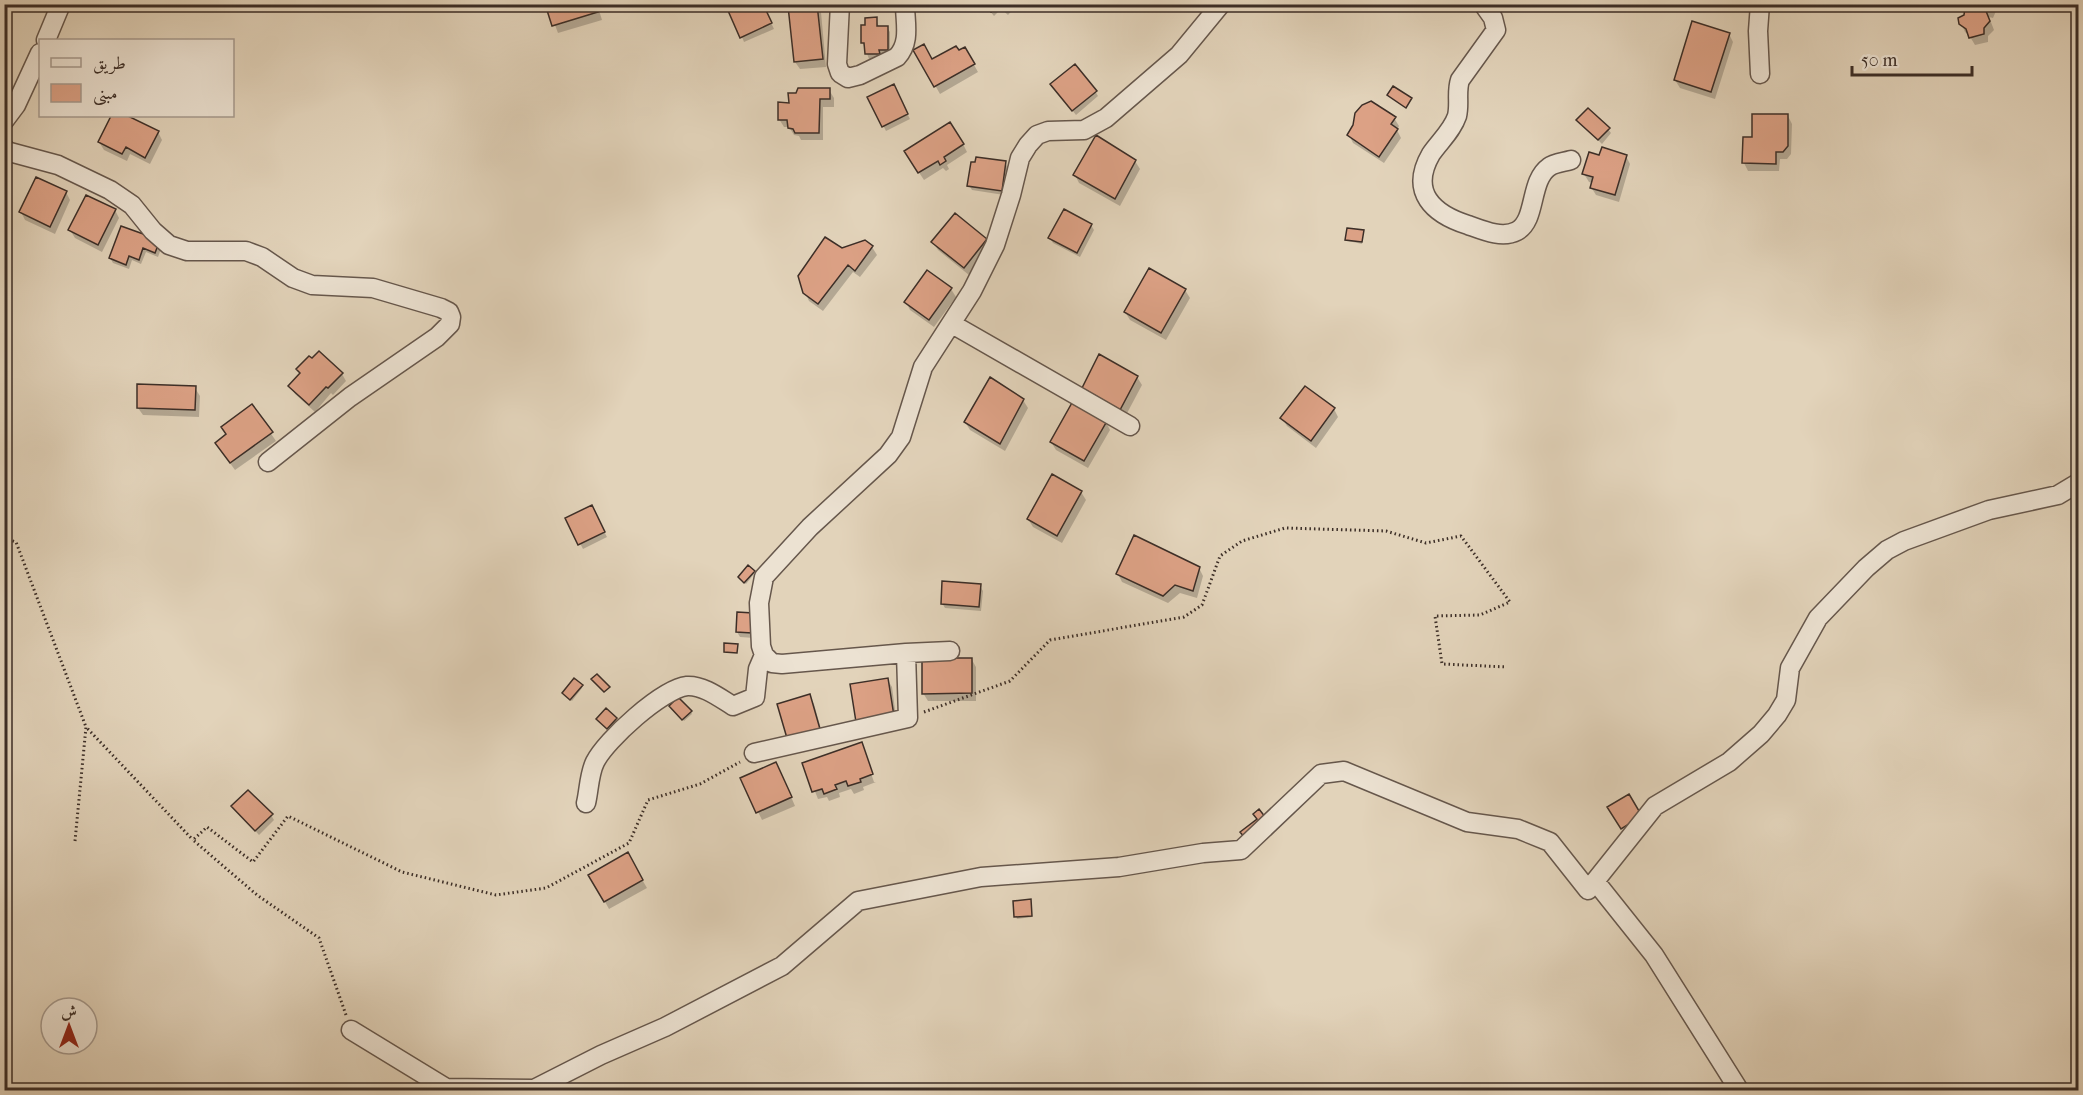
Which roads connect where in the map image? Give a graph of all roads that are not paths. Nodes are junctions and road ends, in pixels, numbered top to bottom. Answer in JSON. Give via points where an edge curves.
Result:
{"nodes":[{"id":1,"x":61,"y":4,"type":"edge"},
{"id":2,"x":840,"y":4,"type":"edge"},
{"id":3,"x":905,"y":4,"type":"edge"},
{"id":4,"x":1221,"y":4,"type":"edge"},
{"id":5,"x":1483,"y":4,"type":"edge"},
{"id":6,"x":1760,"y":4,"type":"edge"},
{"id":7,"x":46,"y":39,"type":"edge"},
{"id":8,"x":39,"y":55,"type":"edge"},
{"id":9,"x":1760,"y":74,"type":"dead end"},
{"id":10,"x":4,"y":121,"type":"edge"},
{"id":11,"x":4,"y":147,"type":"edge"},
{"id":12,"x":1571,"y":160,"type":"dead end"},
{"id":13,"x":952,"y":324,"type":"junction"},
{"id":14,"x":1130,"y":426,"type":"dead end"},
{"id":15,"x":268,"y":462,"type":"dead end"},
{"id":16,"x":2079,"y":483,"type":"edge"},
{"id":17,"x":950,"y":651,"type":"dead end"},
{"id":18,"x":906,"y":653,"type":"junction"},
{"id":19,"x":764,"y":655,"type":"junction"},
{"id":20,"x":754,"y":753,"type":"road end"},
{"id":21,"x":586,"y":803,"type":"dead end"},
{"id":22,"x":1595,"y":881,"type":"junction"},
{"id":23,"x":351,"y":1030,"type":"road end"},
{"id":24,"x":1739,"y":1090,"type":"edge"}],
"edges":[{"from":1,"to":7,"type":"street"},
{"from":2,"to":3,"type":"street","via":[[837,64],[840,74],[848,78],[901,52],[906,42]]},
{"from":4,"to":13,"type":"street","via":[[1179,55],[1106,118],[1084,130],[1048,131],[1037,135],[1028,145],[1020,158],[995,245]]},
{"from":5,"to":12,"type":"street","via":[[1494,18],[1496,30],[1460,80],[1457,115],[1425,169],[1426,197],[1436,210],[1458,222],[1508,234],[1525,224],[1537,184],[1550,166]]},
{"from":6,"to":9,"type":"street"},
{"from":8,"to":10,"type":"street","via":[[16,105]]},
{"from":11,"to":15,"type":"street","via":[[6,151],[58,165],[110,190],[132,205],[170,245],[186,250],[246,251],[312,285],[373,288],[449,312],[450,324],[437,337],[350,397]]},
{"from":13,"to":14,"type":"street"},
{"from":13,"to":19,"type":"street","via":[[923,367],[901,437],[888,455],[810,527],[764,577],[759,603]]},
{"from":16,"to":22,"type":"street","via":[[2058,495],[1989,510],[1887,550],[1818,618],[1790,668],[1786,700],[1761,734],[1729,762],[1654,806]]},
{"from":17,"to":18,"type":"street"},
{"from":18,"to":19,"type":"street","via":[[782,664],[772,663]]},
{"from":18,"to":20,"type":"street","via":[[908,718]]},
{"from":19,"to":21,"type":"street","via":[[758,669],[755,698],[733,706],[710,692],[687,686],[662,695],[618,733],[595,763]]},
{"from":22,"to":23,"type":"street","via":[[1588,890],[1550,842],[1518,829],[1467,822],[1344,771],[1321,774],[1241,850],[1119,867],[981,877],[858,901],[782,966],[665,1028],[534,1089],[446,1088]]},
{"from":22,"to":24,"type":"street","via":[[1654,955]]}]}
